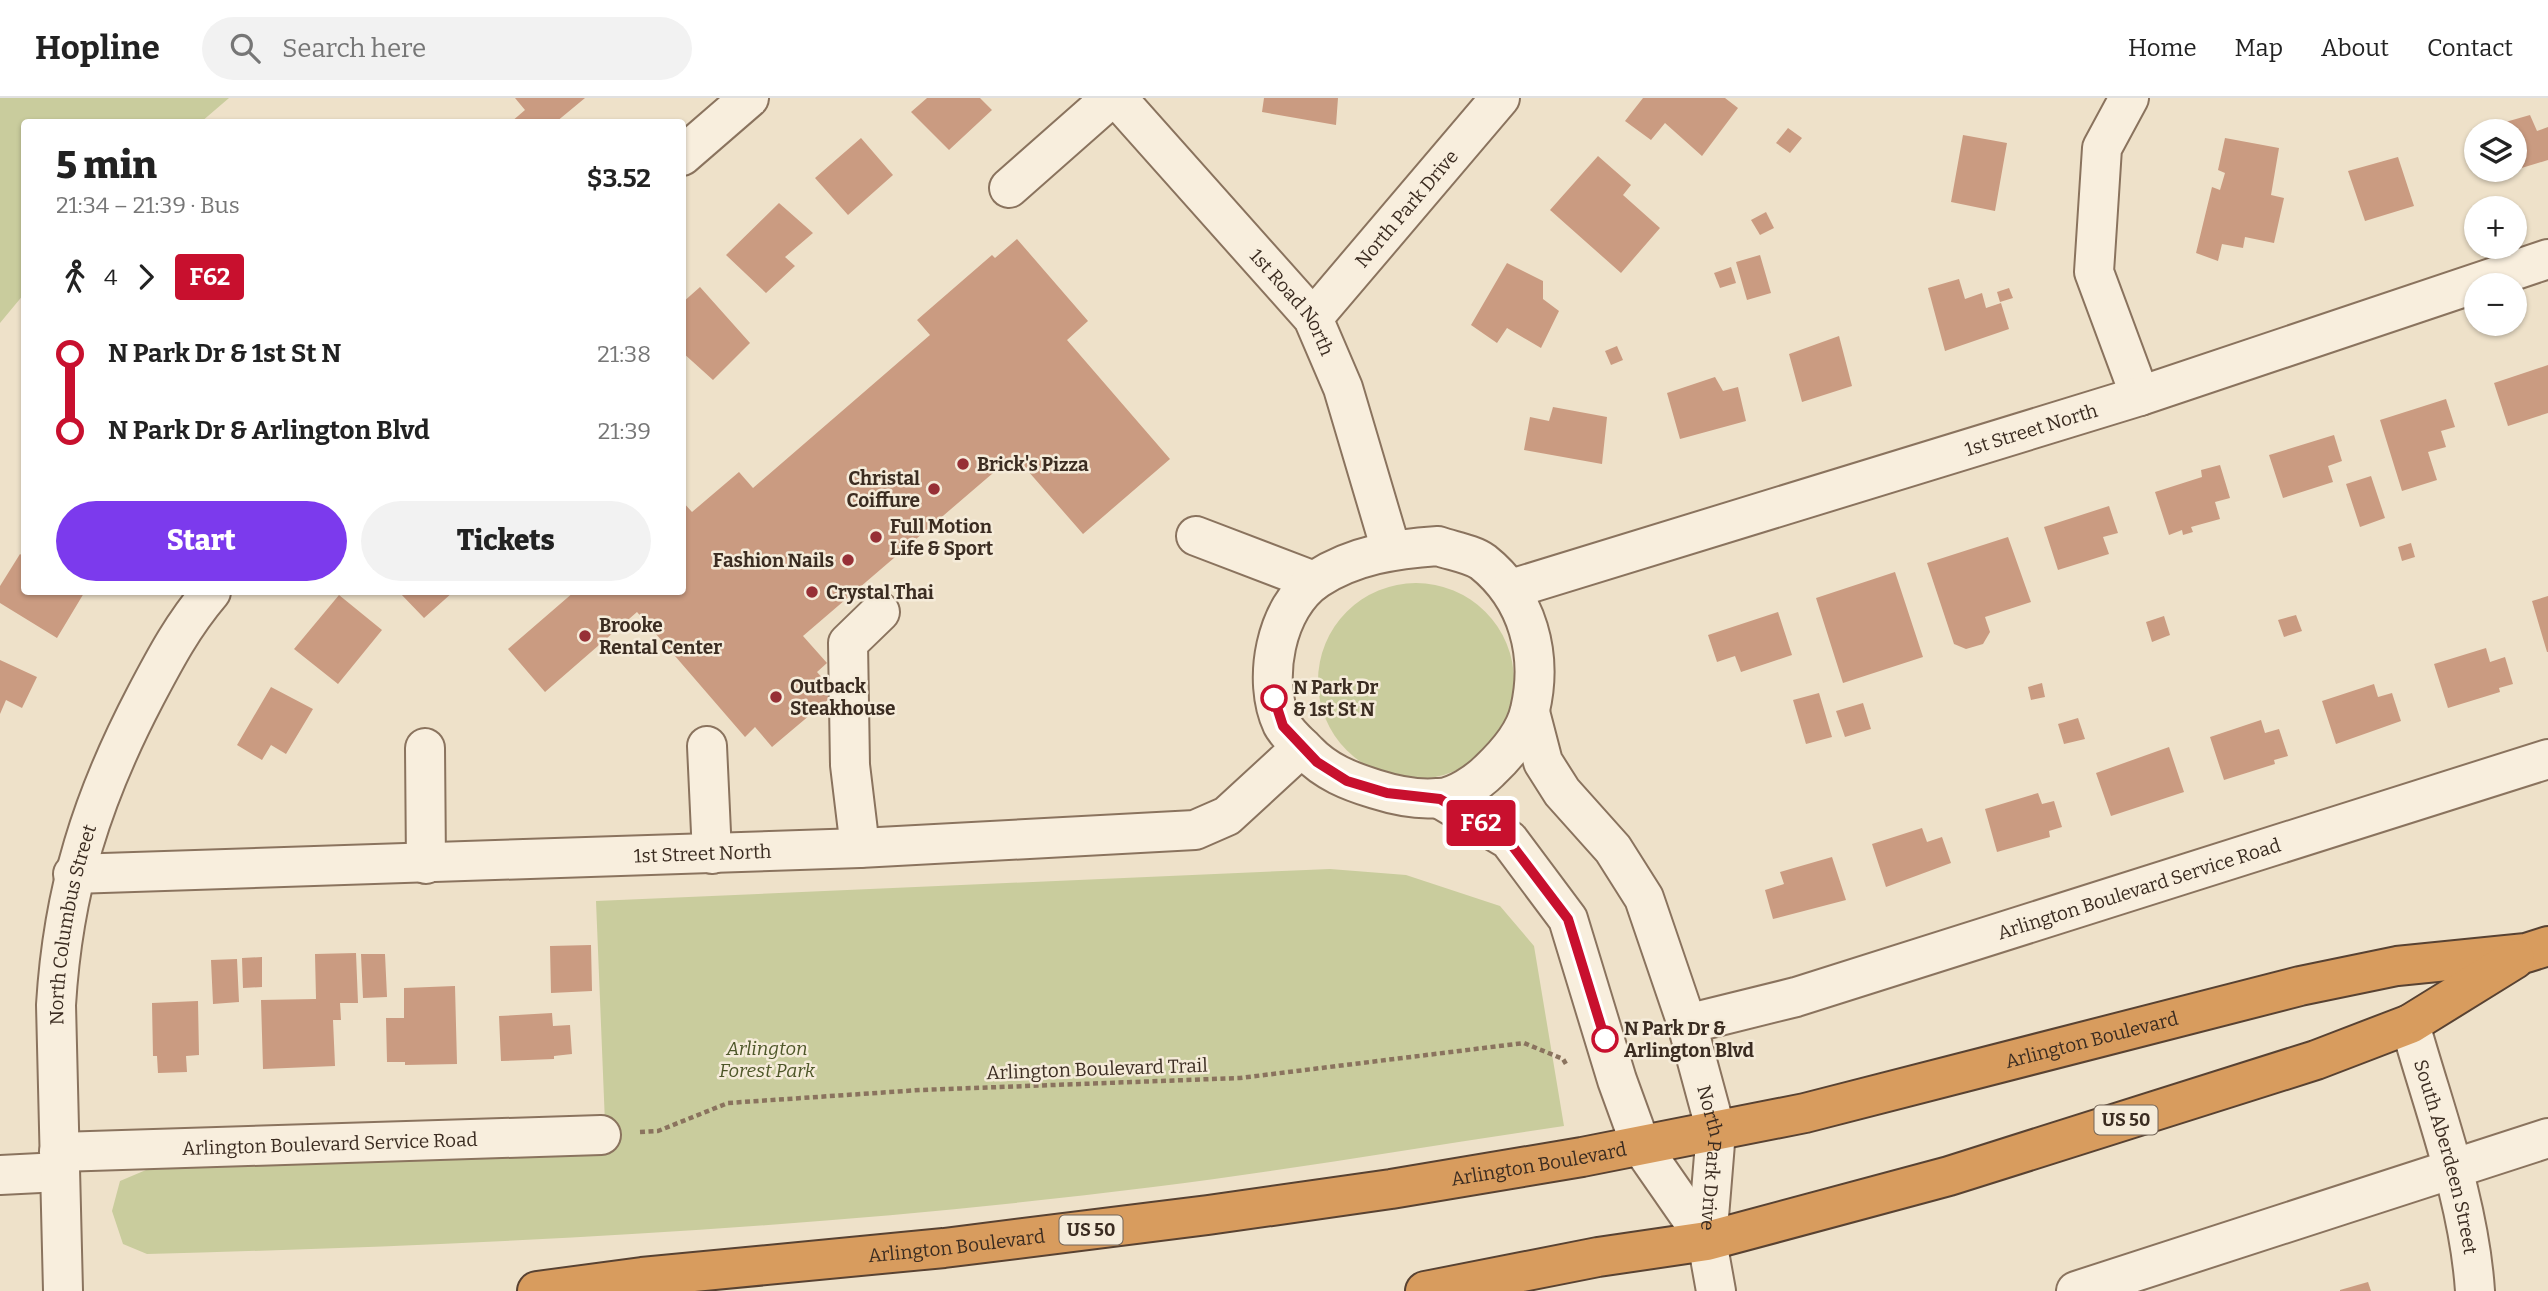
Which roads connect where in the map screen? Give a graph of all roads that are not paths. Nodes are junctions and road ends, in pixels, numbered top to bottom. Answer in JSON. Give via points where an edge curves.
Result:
{"nodes":[{"id":1,"x":749,"y":98,"type":"edge"},
{"id":2,"x":1111,"y":98,"type":"edge"},
{"id":3,"x":1117,"y":98,"type":"edge"},
{"id":4,"x":1500,"y":98,"type":"edge"},
{"id":5,"x":2129,"y":98,"type":"edge"},
{"id":6,"x":686,"y":153,"type":"edge"},
{"id":7,"x":1009,"y":188,"type":"dead end"},
{"id":8,"x":2548,"y":258,"type":"edge"},
{"id":9,"x":1313,"y":318,"type":"junction"},
{"id":10,"x":2140,"y":396,"type":"junction"},
{"id":11,"x":1196,"y":536,"type":"dead end"},
{"id":12,"x":1391,"y":550,"type":"junction"},
{"id":13,"x":1314,"y":581,"type":"junction"},
{"id":14,"x":1511,"y":589,"type":"junction"},
{"id":15,"x":209,"y":595,"type":"edge"},
{"id":16,"x":880,"y":612,"type":"dead end"},
{"id":17,"x":1530,"y":712,"type":"junction"},
{"id":18,"x":707,"y":746,"type":"dead end"},
{"id":19,"x":1301,"y":747,"type":"junction"},
{"id":20,"x":425,"y":748,"type":"dead end"},
{"id":21,"x":2548,"y":759,"type":"edge"},
{"id":22,"x":1440,"y":799,"type":"junction"},
{"id":23,"x":859,"y":848,"type":"junction"},
{"id":24,"x":712,"y":854,"type":"junction"},
{"id":25,"x":426,"y":864,"type":"junction"},
{"id":26,"x":73,"y":874,"type":"junction"},
{"id":27,"x":2537,"y":949,"type":"edge"},
{"id":28,"x":1687,"y":1024,"type":"junction"},
{"id":29,"x":2410,"y":1024,"type":"junction"},
{"id":30,"x":1716,"y":1131,"type":"junction"},
{"id":31,"x":601,"y":1135,"type":"road end"},
{"id":32,"x":2548,"y":1138,"type":"edge"},
{"id":33,"x":1641,"y":1146,"type":"junction"},
{"id":34,"x":59,"y":1162,"type":"junction"},
{"id":35,"x":2452,"y":1170,"type":"junction"},
{"id":36,"x":0,"y":1175,"type":"edge"},
{"id":37,"x":1707,"y":1241,"type":"junction"},
{"id":38,"x":63,"y":1291,"type":"edge"},
{"id":39,"x":537,"y":1291,"type":"edge"},
{"id":40,"x":1425,"y":1291,"type":"edge"},
{"id":41,"x":1716,"y":1291,"type":"edge"},
{"id":42,"x":2076,"y":1291,"type":"edge"},
{"id":43,"x":2475,"y":1291,"type":"edge"}],
"edges":[{"from":1,"to":6,"type":"street"},
{"from":2,"to":7,"type":"street"},
{"from":3,"to":9,"type":"street","name":"1st Road North"},
{"from":4,"to":9,"type":"street","name":"North Park Drive"},
{"from":5,"to":10,"type":"street","via":[[2102,148],[2094,272]]},
{"from":8,"to":10,"type":"street","name":"1st Street North"},
{"from":9,"to":12,"type":"street","name":"1st Road North","via":[[1343,388]]},
{"from":10,"to":14,"type":"street","name":"1st Street North"},
{"from":11,"to":13,"type":"street"},
{"from":12,"to":13,"type":"street","via":[[1341,565]]},
{"from":12,"to":14,"type":"street","via":[[1438,546],[1481,560]]},
{"from":13,"to":19,"type":"street","via":[[1287,614],[1273,654],[1274,698],[1283,726]]},
{"from":14,"to":17,"type":"street","via":[[1531,632]]},
{"from":15,"to":26,"type":"street","name":"North Columbus Street","via":[[182,627],[118,749]]},
{"from":16,"to":23,"type":"street","via":[[848,643],[850,765]]},
{"from":17,"to":22,"type":"street","via":[[1510,750],[1478,781]]},
{"from":17,"to":28,"type":"street","name":"North Park Drive","via":[[1543,762],[1562,792],[1613,849],[1644,898]]},
{"from":18,"to":24,"type":"street"},
{"from":19,"to":22,"type":"street","via":[[1347,781],[1387,793]]},
{"from":19,"to":23,"type":"street","name":"1st Street North","via":[[1227,816],[1195,830]]},
{"from":20,"to":25,"type":"street"},
{"from":21,"to":28,"type":"street","name":"Arlington Boulevard Service Road","via":[[1796,997]]},
{"from":22,"to":33,"type":"street","name":"North Park Drive","via":[[1508,840],[1568,919]]},
{"from":23,"to":24,"type":"street","name":"1st Street North"},
{"from":24,"to":25,"type":"street","name":"1st Street North"},
{"from":25,"to":26,"type":"street","name":"1st Street North"},
{"from":26,"to":34,"type":"street","name":"North Columbus Street","via":[[56,1005]]},
{"from":27,"to":29,"type":"highway","name":"Arlington Boulevard","number":"US 50"},
{"from":27,"to":30,"type":"highway","name":"Arlington Boulevard","number":"US 50","via":[[2397,967],[2301,986],[1976,1071]]},
{"from":28,"to":30,"type":"street","name":"North Park Drive"},
{"from":29,"to":35,"type":"street","name":"South Aberdeen Street"},
{"from":29,"to":37,"type":"highway","name":"Arlington Boulevard","number":"US 50","via":[[2316,1060],[1949,1176]]},
{"from":30,"to":33,"type":"highway","name":"Arlington Boulevard","number":"US 50"},
{"from":30,"to":37,"type":"street","name":"North Park Drive"},
{"from":31,"to":34,"type":"street","name":"Arlington Boulevard Service Road"},
{"from":32,"to":35,"type":"street"},
{"from":33,"to":37,"type":"street","name":"North Park Drive"},
{"from":33,"to":39,"type":"highway","name":"Arlington Boulevard","number":"US 50","via":[[1208,1215]]},
{"from":34,"to":36,"type":"street","name":"Arlington Boulevard Service Road"},
{"from":34,"to":38,"type":"street","name":"North Columbus Street"},
{"from":35,"to":42,"type":"street"},
{"from":35,"to":43,"type":"street","name":"South Aberdeen Street"},
{"from":37,"to":40,"type":"highway","name":"Arlington Boulevard","number":"US 50"},
{"from":37,"to":41,"type":"street"}]}
